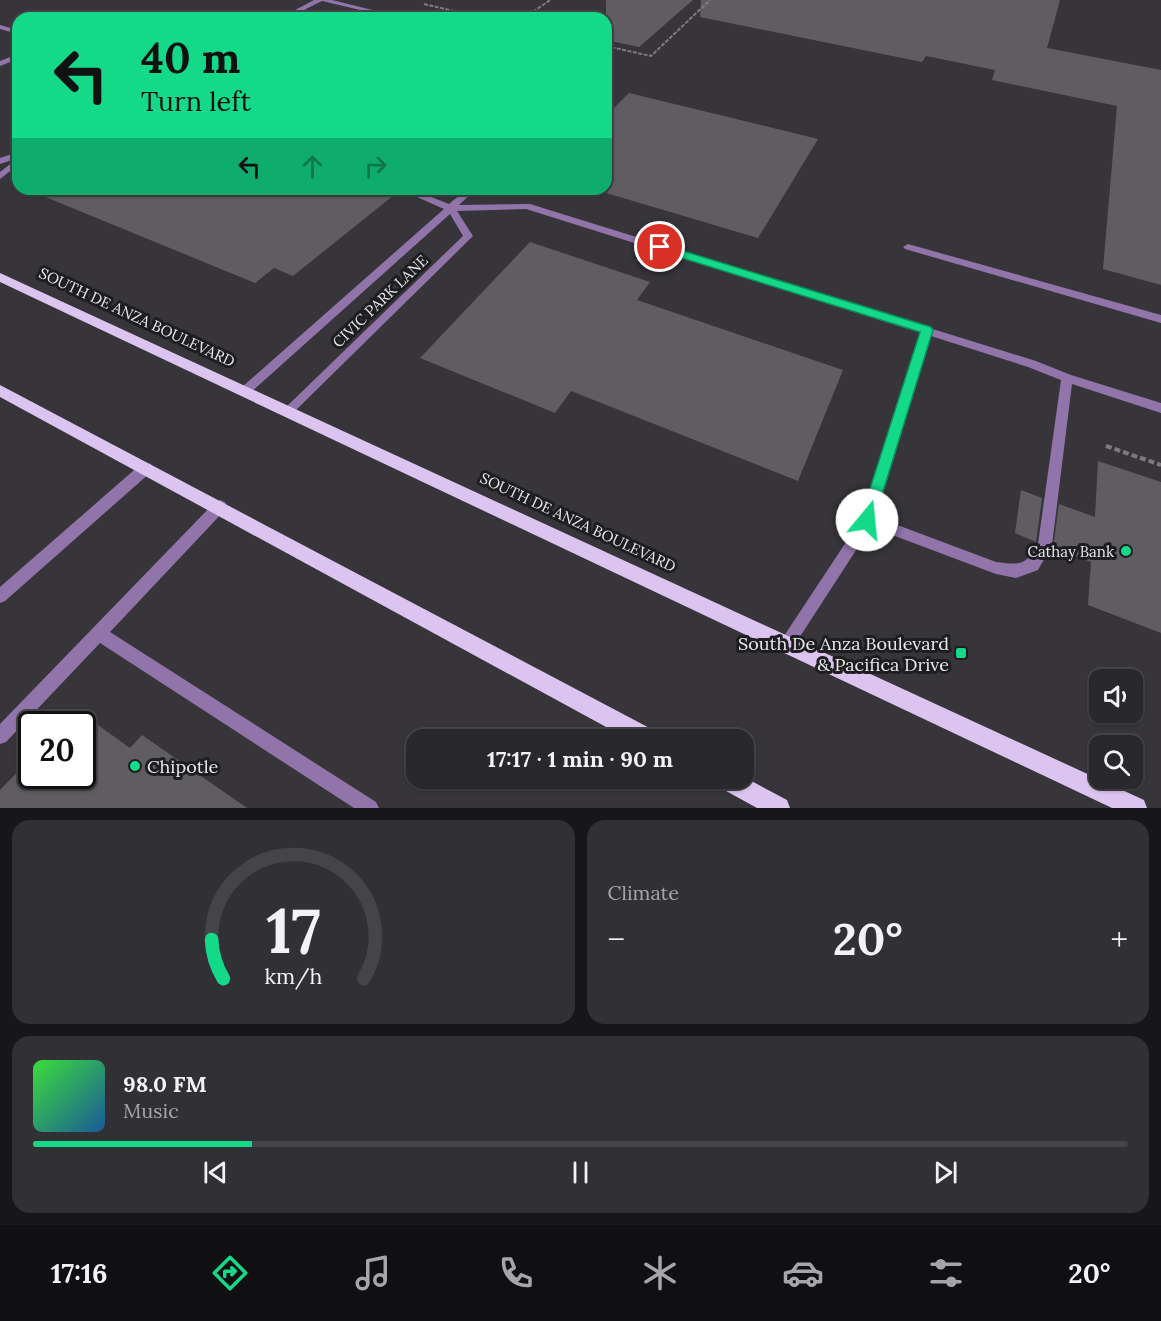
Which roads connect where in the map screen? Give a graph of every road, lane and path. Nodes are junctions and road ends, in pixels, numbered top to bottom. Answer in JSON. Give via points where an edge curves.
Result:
{"nodes":[{"id":1,"x":318,"y":0,"type":"edge"},
{"id":2,"x":324,"y":0,"type":"edge"},
{"id":3,"x":550,"y":0,"type":"edge"},
{"id":4,"x":710,"y":0,"type":"edge"},
{"id":5,"x":416,"y":3,"type":"dead end"},
{"id":6,"x":369,"y":4,"type":"dead end"},
{"id":7,"x":361,"y":8,"type":"junction"},
{"id":8,"x":295,"y":12,"type":"edge"},
{"id":9,"x":377,"y":12,"type":"edge"},
{"id":10,"x":457,"y":12,"type":"edge"},
{"id":11,"x":533,"y":12,"type":"edge"},
{"id":12,"x":612,"y":47,"type":"edge"},
{"id":13,"x":12,"y":165,"type":"edge"},
{"id":14,"x":0,"y":176,"type":"edge"},
{"id":15,"x":418,"y":195,"type":"edge"},
{"id":16,"x":465,"y":195,"type":"edge"},
{"id":17,"x":451,"y":208,"type":"junction"},
{"id":18,"x":909,"y":247,"type":"dead end"},
{"id":19,"x":0,"y":277,"type":"edge"},
{"id":20,"x":1161,"y":320,"type":"edge"},
{"id":21,"x":927,"y":330,"type":"junction"},
{"id":22,"x":1067,"y":378,"type":"junction"},
{"id":23,"x":0,"y":390,"type":"edge"},
{"id":24,"x":246,"y":390,"type":"junction"},
{"id":25,"x":1161,"y":408,"type":"edge"},
{"id":26,"x":289,"y":410,"type":"junction"},
{"id":27,"x":1106,"y":446,"type":"dead end"},
{"id":28,"x":1161,"y":465,"type":"edge"},
{"id":29,"x":146,"y":468,"type":"junction"},
{"id":30,"x":220,"y":506,"type":"junction"},
{"id":31,"x":867,"y":520,"type":"junction"},
{"id":32,"x":0,"y":596,"type":"edge"},
{"id":33,"x":98,"y":633,"type":"junction"},
{"id":34,"x":787,"y":644,"type":"junction"},
{"id":35,"x":632,"y":729,"type":"edge"},
{"id":36,"x":0,"y":736,"type":"edge"},
{"id":37,"x":744,"y":789,"type":"edge"},
{"id":38,"x":370,"y":808,"type":"edge"},
{"id":39,"x":779,"y":808,"type":"edge"},
{"id":40,"x":1136,"y":808,"type":"edge"}],
"edges":[{"from":1,"to":8,"type":"lane"},
{"from":2,"to":7,"type":"lane"},
{"from":3,"to":11,"type":"path"},
{"from":4,"to":12,"type":"path","via":[[651,56]]},
{"from":5,"to":10,"type":"path"},
{"from":6,"to":7,"type":"lane"},
{"from":7,"to":9,"type":"lane"},
{"from":13,"to":14,"type":"lane"},
{"from":15,"to":17,"type":"lane"},
{"from":16,"to":17,"type":"lane","name":"CIVIC PARK LANE"},
{"from":17,"to":21,"type":"lane","via":[[527,206]]},
{"from":17,"to":24,"type":"lane","name":"CIVIC PARK LANE"},
{"from":17,"to":26,"type":"lane","name":"CIVIC PARK LANE","via":[[468,237]]},
{"from":18,"to":20,"type":"lane"},
{"from":19,"to":24,"type":"main road","name":"SOUTH DE ANZA BOULEVARD"},
{"from":21,"to":22,"type":"lane"},
{"from":21,"to":31,"type":"lane"},
{"from":22,"to":25,"type":"lane"},
{"from":22,"to":31,"type":"lane","via":[[1045,545],[1033,565],[1016,571],[996,568]]},
{"from":23,"to":29,"type":"main road"},
{"from":24,"to":26,"type":"main road","name":"SOUTH DE ANZA BOULEVARD"},
{"from":26,"to":34,"type":"main road","name":"SOUTH DE ANZA BOULEVARD"},
{"from":27,"to":28,"type":"path"},
{"from":29,"to":30,"type":"main road"},
{"from":29,"to":32,"type":"lane"},
{"from":30,"to":33,"type":"lane"},
{"from":30,"to":35,"type":"main road"},
{"from":31,"to":34,"type":"lane"},
{"from":33,"to":36,"type":"lane"},
{"from":33,"to":38,"type":"lane"},
{"from":34,"to":40,"type":"main road","name":"SOUTH DE ANZA BOULEVARD"},
{"from":37,"to":39,"type":"main road"}]}
